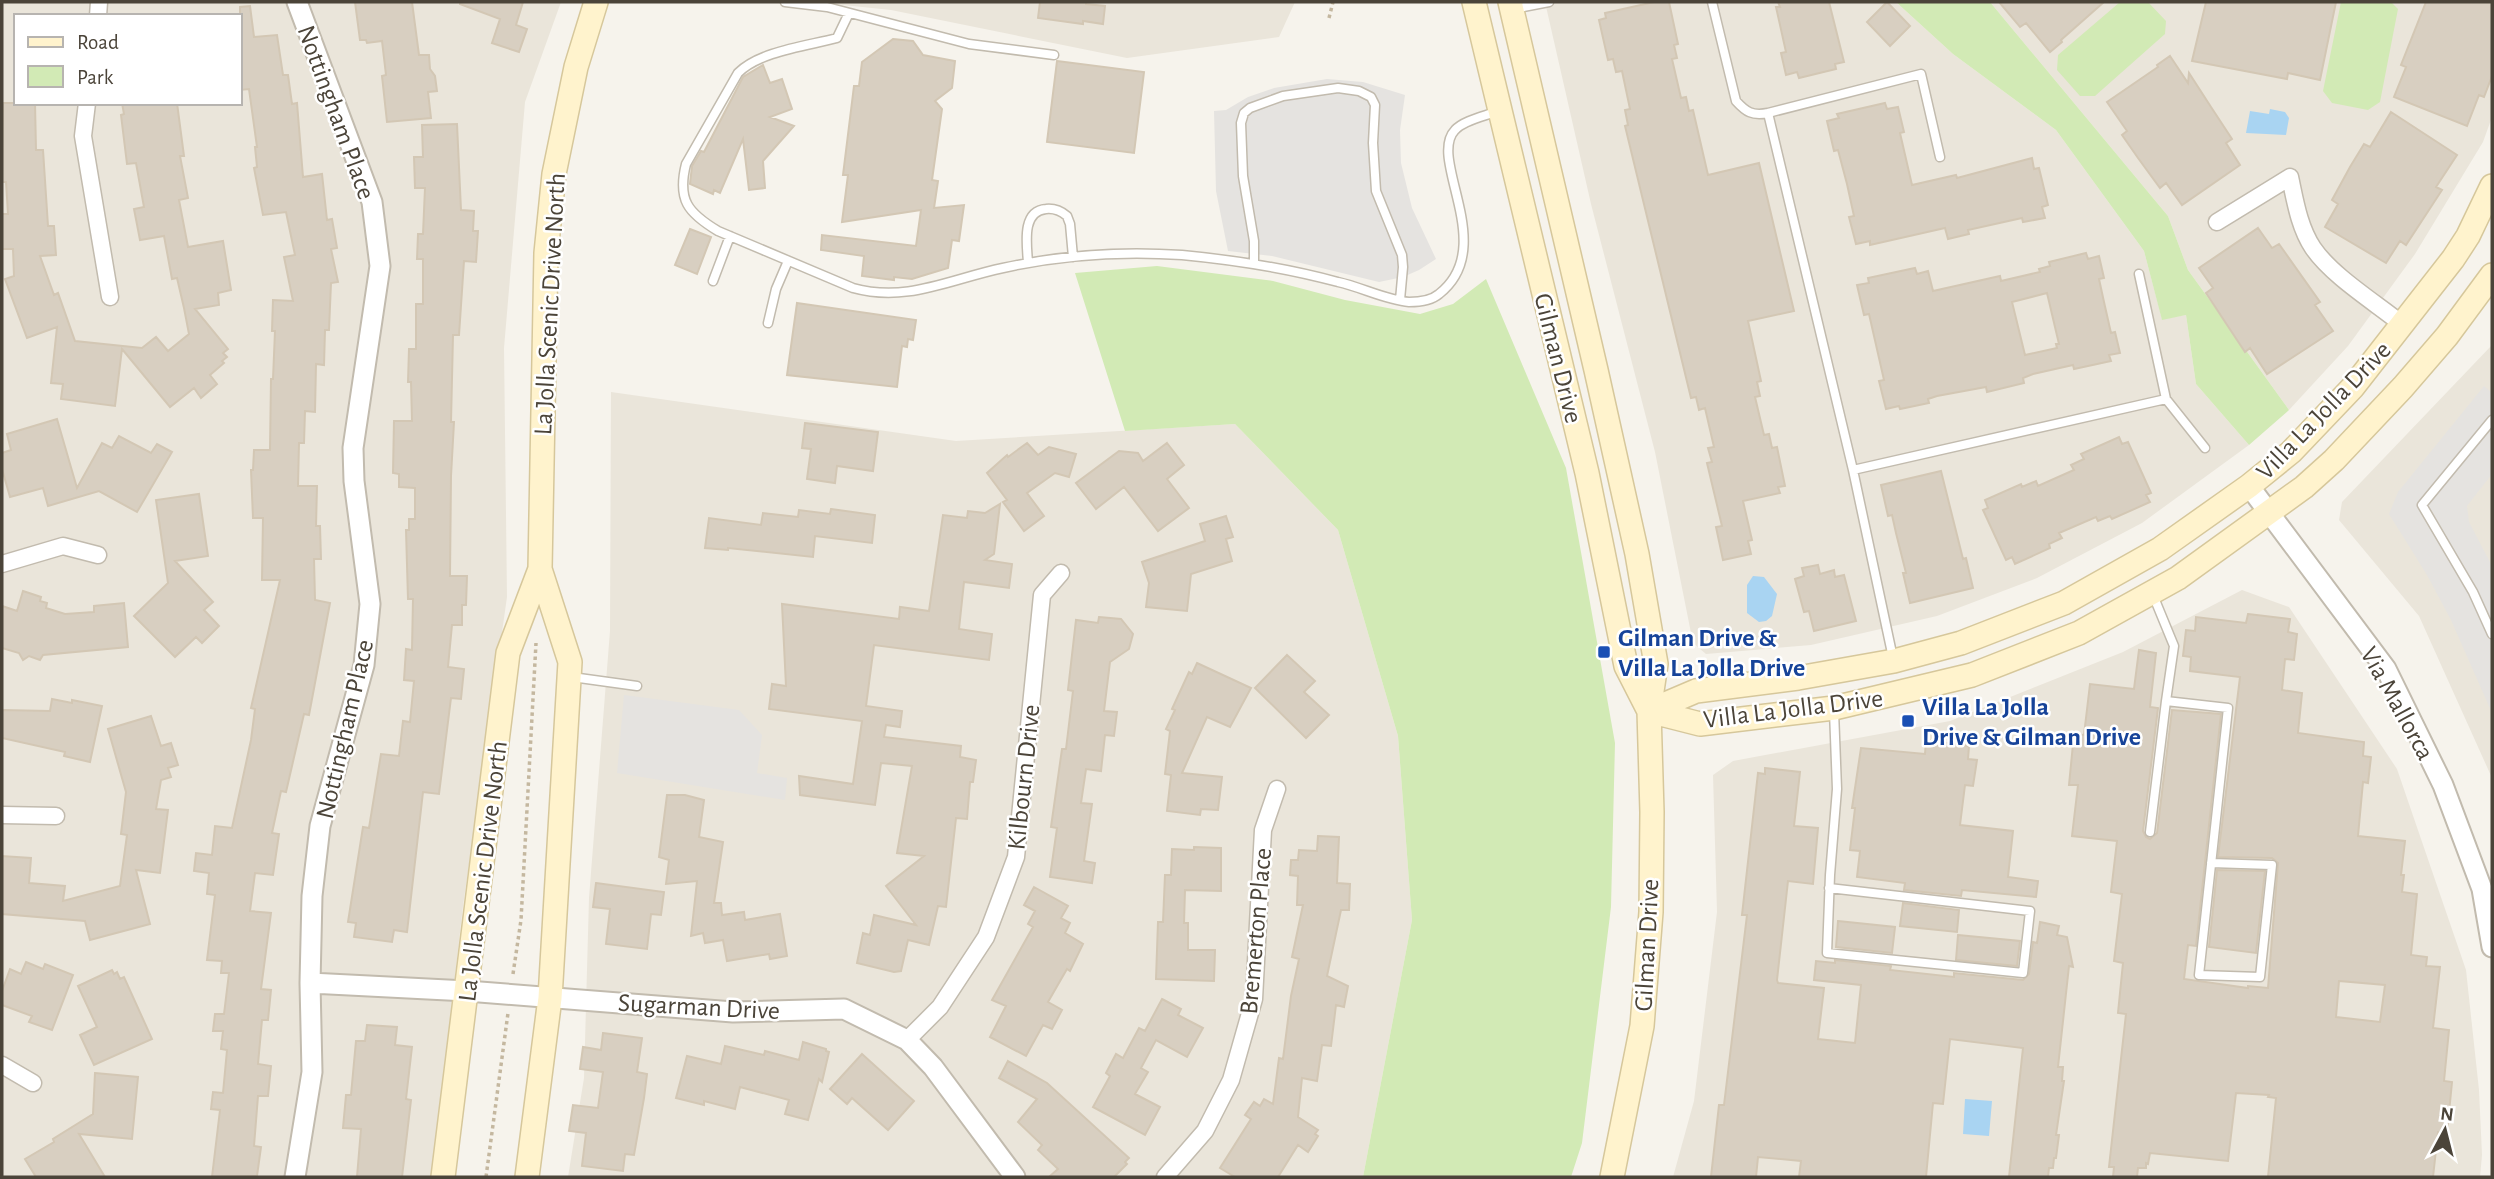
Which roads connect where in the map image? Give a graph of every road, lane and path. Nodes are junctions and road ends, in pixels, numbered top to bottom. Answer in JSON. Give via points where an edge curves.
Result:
{"nodes":[{"id":1,"x":297,"y":2,"type":"edge"},
{"id":2,"x":596,"y":2,"type":"edge"},
{"id":3,"x":785,"y":2,"type":"edge"},
{"id":4,"x":1333,"y":2,"type":"edge"},
{"id":5,"x":1474,"y":2,"type":"edge"},
{"id":6,"x":1549,"y":2,"type":"edge"},
{"id":7,"x":1712,"y":2,"type":"edge"},
{"id":8,"x":1511,"y":6,"type":"edge"},
{"id":9,"x":849,"y":13,"type":"junction"},
{"id":10,"x":1329,"y":18,"type":"dead end"},
{"id":11,"x":1054,"y":55,"type":"dead end"},
{"id":12,"x":87,"y":105,"type":"edge"},
{"id":13,"x":1499,"y":111,"type":"junction"},
{"id":14,"x":1768,"y":113,"type":"junction"},
{"id":15,"x":1940,"y":158,"type":"dead end"},
{"id":16,"x":2492,"y":186,"type":"edge"},
{"id":17,"x":2217,"y":222,"type":"dead end"},
{"id":18,"x":730,"y":236,"type":"junction"},
{"id":19,"x":1073,"y":257,"type":"junction"},
{"id":20,"x":788,"y":261,"type":"junction"},
{"id":21,"x":1028,"y":263,"type":"junction"},
{"id":22,"x":1254,"y":263,"type":"junction"},
{"id":23,"x":2139,"y":274,"type":"dead end"},
{"id":24,"x":2492,"y":275,"type":"edge"},
{"id":25,"x":713,"y":281,"type":"dead end"},
{"id":26,"x":110,"y":297,"type":"dead end"},
{"id":27,"x":1401,"y":300,"type":"junction"},
{"id":28,"x":768,"y":323,"type":"dead end"},
{"id":29,"x":2403,"y":325,"type":"junction"},
{"id":30,"x":2166,"y":399,"type":"junction"},
{"id":31,"x":2492,"y":420,"type":"edge"},
{"id":32,"x":2205,"y":448,"type":"dead end"},
{"id":33,"x":1853,"y":470,"type":"junction"},
{"id":34,"x":2249,"y":486,"type":"junction"},
{"id":35,"x":2270,"y":513,"type":"junction"},
{"id":36,"x":98,"y":555,"type":"dead end"},
{"id":37,"x":2,"y":564,"type":"edge"},
{"id":38,"x":540,"y":569,"type":"junction"},
{"id":39,"x":1061,"y":573,"type":"dead end"},
{"id":40,"x":2152,"y":592,"type":"junction"},
{"id":41,"x":2492,"y":634,"type":"edge"},
{"id":42,"x":536,"y":636,"type":"dead end"},
{"id":43,"x":1894,"y":661,"type":"junction"},
{"id":44,"x":569,"y":677,"type":"junction"},
{"id":45,"x":637,"y":686,"type":"dead end"},
{"id":46,"x":2166,"y":701,"type":"junction"},
{"id":47,"x":1834,"y":708,"type":"junction"},
{"id":48,"x":1649,"y":711,"type":"junction"},
{"id":49,"x":1278,"y":789,"type":"dead end"},
{"id":50,"x":2,"y":815,"type":"edge"},
{"id":51,"x":56,"y":816,"type":"dead end"},
{"id":52,"x":2150,"y":832,"type":"dead end"},
{"id":53,"x":2211,"y":863,"type":"junction"},
{"id":54,"x":1829,"y":888,"type":"junction"},
{"id":55,"x":2489,"y":891,"type":"edge"},
{"id":56,"x":2492,"y":947,"type":"edge"},
{"id":57,"x":515,"y":965,"type":"dead end"},
{"id":58,"x":310,"y":983,"type":"junction"},
{"id":59,"x":467,"y":991,"type":"junction"},
{"id":60,"x":550,"y":998,"type":"junction"},
{"id":61,"x":508,"y":1012,"type":"dead end"},
{"id":62,"x":907,"y":1040,"type":"junction"},
{"id":63,"x":2,"y":1065,"type":"edge"},
{"id":64,"x":33,"y":1083,"type":"dead end"},
{"id":65,"x":295,"y":1177,"type":"edge"},
{"id":66,"x":443,"y":1177,"type":"edge"},
{"id":67,"x":486,"y":1177,"type":"edge"},
{"id":68,"x":527,"y":1177,"type":"edge"},
{"id":69,"x":1015,"y":1177,"type":"edge"},
{"id":70,"x":1165,"y":1177,"type":"edge"},
{"id":71,"x":1612,"y":1177,"type":"edge"}],
"edges":[{"from":1,"to":58,"type":"street","name":"Nottingham Place","via":[[372,202],[380,266],[353,448],[370,604],[365,666],[320,826],[312,896]]},
{"from":2,"to":38,"type":"main road","name":"La Jolla Scenic Drive North","via":[[576,68],[554,174],[546,253]]},
{"from":3,"to":9,"type":"lane"},
{"from":4,"to":10,"type":"path"},
{"from":5,"to":13,"type":"main road","name":"Gilman Drive"},
{"from":6,"to":8,"type":"lane"},
{"from":7,"to":14,"type":"lane","via":[[1736,100],[1745,111]]},
{"from":8,"to":48,"type":"main road","name":"Gilman Drive","via":[[1637,554],[1656,664]]},
{"from":9,"to":11,"type":"lane","via":[[969,44]]},
{"from":9,"to":18,"type":"lane","via":[[837,38],[747,64],[686,164],[682,194],[688,208],[699,220]]},
{"from":12,"to":26,"type":"street","via":[[83,136]]},
{"from":13,"to":27,"type":"lane","via":[[1455,129],[1451,136],[1449,154],[1464,245],[1457,272],[1438,295]]},
{"from":13,"to":48,"type":"main road","name":"Gilman Drive","via":[[1587,473],[1626,666]]},
{"from":14,"to":15,"type":"lane","via":[[1922,74]]},
{"from":14,"to":33,"type":"lane"},
{"from":16,"to":29,"type":"main road","name":"Villa La Jolla Drive","via":[[2468,236]]},
{"from":17,"to":29,"type":"street","via":[[2290,177],[2312,247],[2328,266]]},
{"from":18,"to":20,"type":"lane"},
{"from":18,"to":25,"type":"lane"},
{"from":19,"to":21,"type":"lane"},
{"from":19,"to":21,"type":"lane","via":[[1067,216],[1051,208],[1033,214],[1028,225]]},
{"from":19,"to":22,"type":"lane","via":[[1173,255]]},
{"from":20,"to":21,"type":"lane","via":[[853,288],[893,295]]},
{"from":20,"to":28,"type":"lane"},
{"from":22,"to":27,"type":"lane"},
{"from":22,"to":27,"type":"lane","via":[[1241,147],[1244,113],[1296,93],[1338,88],[1359,91],[1371,96],[1376,105],[1376,191],[1402,255]]},
{"from":23,"to":30,"type":"lane"},
{"from":24,"to":35,"type":"main road","name":"Villa La Jolla Drive","via":[[2403,387],[2334,460]]},
{"from":29,"to":34,"type":"main road","name":"Villa La Jolla Drive","via":[[2291,452]]},
{"from":30,"to":32,"type":"lane"},
{"from":30,"to":33,"type":"lane"},
{"from":31,"to":41,"type":"lane","via":[[2422,505]]},
{"from":33,"to":43,"type":"lane"},
{"from":34,"to":35,"type":"street","name":"Via Mallorca"},
{"from":34,"to":43,"type":"main road","name":"Villa La Jolla Drive","via":[[2160,549],[2064,603],[1961,643]]},
{"from":35,"to":40,"type":"main road","name":"Villa La Jolla Drive"},
{"from":35,"to":55,"type":"street","name":"Via Mallorca","via":[[2386,669]]},
{"from":36,"to":37,"type":"street","via":[[64,546]]},
{"from":38,"to":44,"type":"main road","name":"La Jolla Scenic Drive North","via":[[570,662]]},
{"from":38,"to":59,"type":"main road","name":"La Jolla Scenic Drive North","via":[[508,653]]},
{"from":39,"to":62,"type":"street","name":"Kilbourn Drive","via":[[1042,595],[1016,857],[986,937],[940,1007]]},
{"from":40,"to":46,"type":"lane","via":[[2174,646]]},
{"from":40,"to":47,"type":"main road","name":"Villa La Jolla Drive","via":[[2079,633],[1972,675]]},
{"from":42,"to":57,"type":"path"},
{"from":43,"to":48,"type":"main road","name":"Villa La Jolla Drive","via":[[1696,691]]},
{"from":44,"to":45,"type":"lane"},
{"from":44,"to":60,"type":"main road","name":"La Jolla Scenic Drive North"},
{"from":46,"to":52,"type":"lane"},
{"from":46,"to":53,"type":"lane","via":[[2228,708]]},
{"from":47,"to":48,"type":"main road","name":"Villa La Jolla Drive","via":[[1700,724]]},
{"from":47,"to":54,"type":"lane","via":[[1837,789]]},
{"from":48,"to":71,"type":"main road","name":"Gilman Drive","via":[[1650,925],[1642,1026]]},
{"from":49,"to":70,"type":"street","name":"Bremerton Place","via":[[1263,830],[1254,999],[1231,1080],[1205,1131]]},
{"from":50,"to":51,"type":"street"},
{"from":53,"to":53,"type":"lane","via":[[2199,975],[2260,977],[2272,864]]},
{"from":54,"to":54,"type":"lane","via":[[1827,953],[2023,973],[2030,911]]},
{"from":55,"to":56,"type":"street","name":"Via Mallorca"},
{"from":58,"to":59,"type":"street","name":"Sugarman Drive"},
{"from":58,"to":65,"type":"street","name":"Nottingham Place","via":[[312,1072]]},
{"from":59,"to":60,"type":"street","name":"Sugarman Drive"},
{"from":59,"to":66,"type":"main road","name":"La Jolla Scenic Drive North"},
{"from":60,"to":62,"type":"street","name":"Sugarman Drive","via":[[733,1012],[845,1009]]},
{"from":60,"to":68,"type":"main road","name":"La Jolla Scenic Drive North"},
{"from":61,"to":67,"type":"path"},
{"from":62,"to":69,"type":"street","name":"Sugarman Drive","via":[[933,1067]]},
{"from":63,"to":64,"type":"street"}]}
